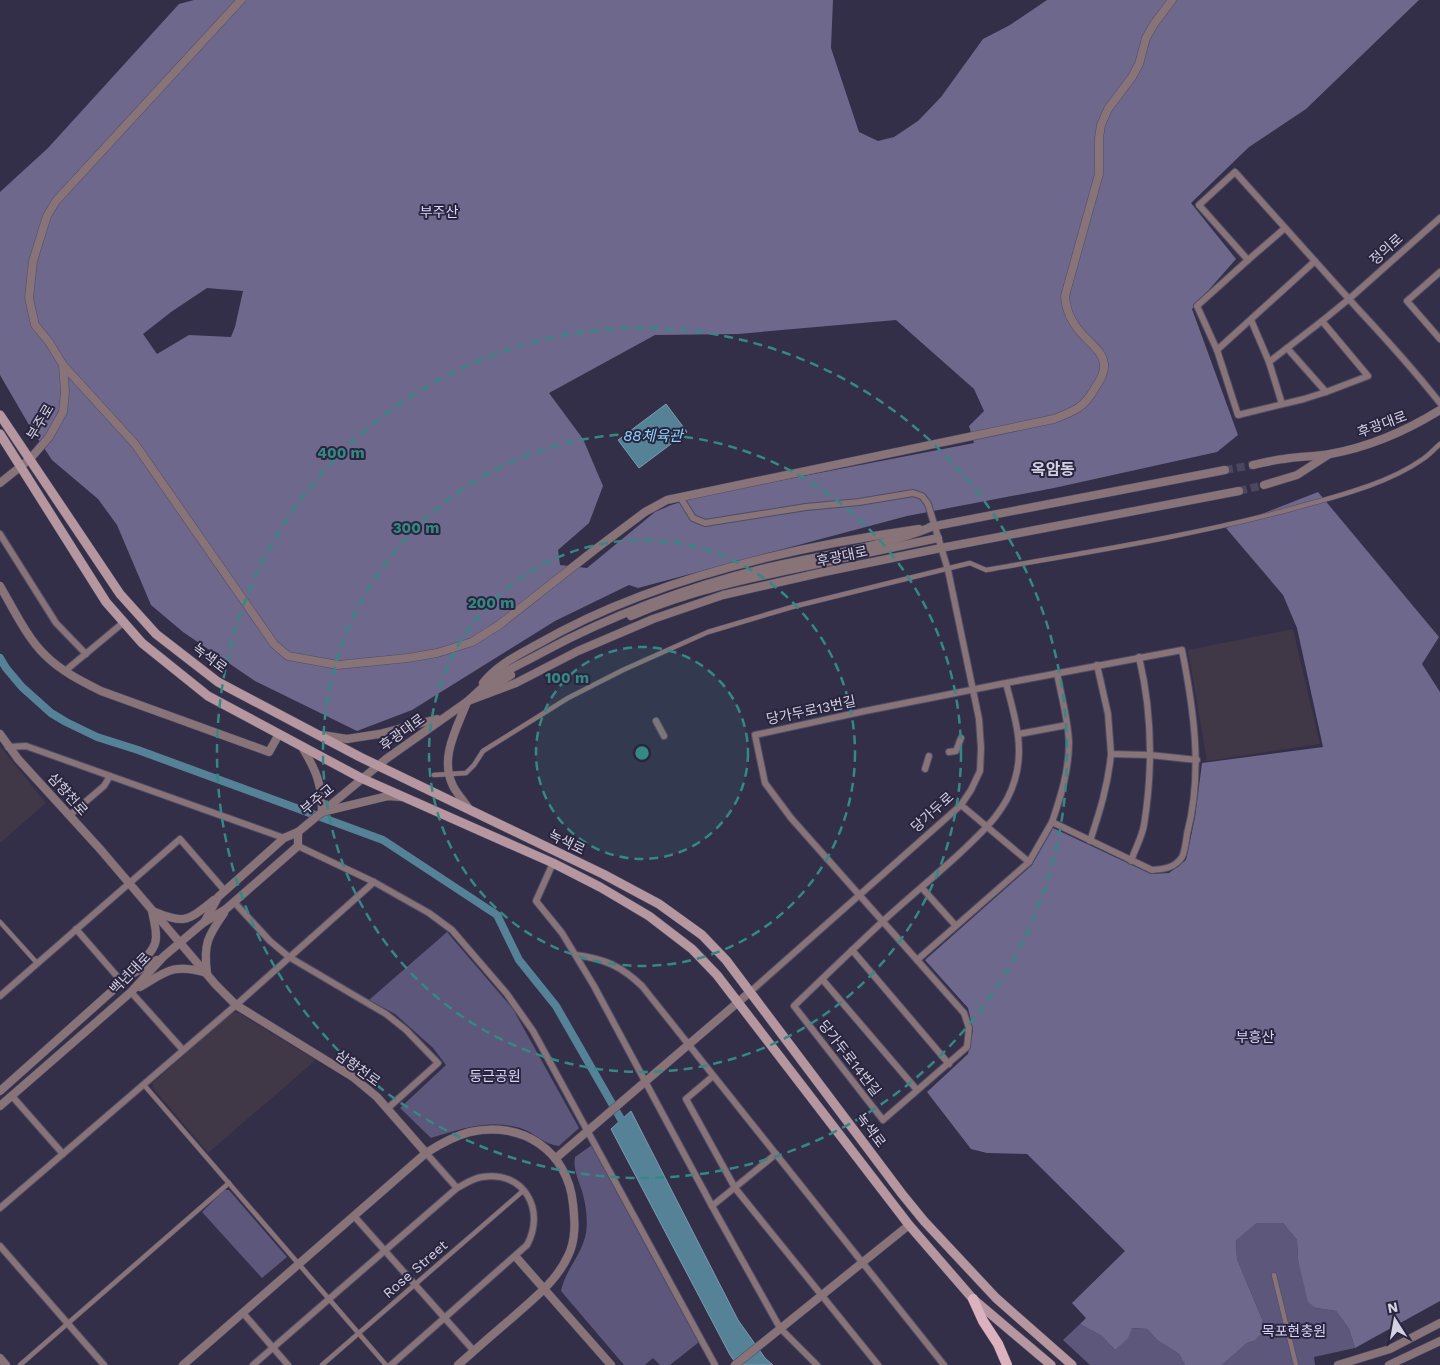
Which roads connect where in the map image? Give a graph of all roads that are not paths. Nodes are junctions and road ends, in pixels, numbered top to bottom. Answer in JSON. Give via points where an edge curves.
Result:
{"nodes":[{"id":1,"x":241,"y":0,"type":"edge"},
{"id":2,"x":1172,"y":0,"type":"edge"},
{"id":3,"x":1440,"y":218,"type":"edge"},
{"id":4,"x":1285,"y":228,"type":"junction"},
{"id":5,"x":1248,"y":260,"type":"junction"},
{"id":6,"x":1315,"y":261,"type":"junction"},
{"id":7,"x":1440,"y":272,"type":"edge"},
{"id":8,"x":1349,"y":299,"type":"junction"},
{"id":9,"x":1251,"y":320,"type":"junction"},
{"id":10,"x":1322,"y":321,"type":"junction"},
{"id":11,"x":1440,"y":339,"type":"edge"},
{"id":12,"x":1287,"y":348,"type":"junction"},
{"id":13,"x":1218,"y":350,"type":"junction"},
{"id":14,"x":1269,"y":362,"type":"junction"},
{"id":15,"x":62,"y":365,"type":"junction"},
{"id":16,"x":1326,"y":392,"type":"junction"},
{"id":17,"x":1440,"y":403,"type":"edge"},
{"id":18,"x":1282,"y":404,"type":"junction"},
{"id":19,"x":1440,"y":410,"type":"edge"},
{"id":20,"x":0,"y":415,"type":"edge"},
{"id":21,"x":0,"y":434,"type":"edge"},
{"id":22,"x":1440,"y":444,"type":"edge"},
{"id":23,"x":1330,"y":454,"type":"junction"},
{"id":24,"x":30,"y":459,"type":"junction"},
{"id":25,"x":1253,"y":465,"type":"tunnel mouth"},
{"id":26,"x":20,"y":466,"type":"junction"},
{"id":27,"x":1225,"y":470,"type":"tunnel mouth"},
{"id":28,"x":0,"y":483,"type":"edge"},
{"id":29,"x":1264,"y":485,"type":"tunnel mouth"},
{"id":30,"x":1239,"y":491,"type":"tunnel mouth"},
{"id":31,"x":680,"y":497,"type":"junction"},
{"id":32,"x":934,"y":526,"type":"junction"},
{"id":33,"x":0,"y":534,"type":"edge"},
{"id":34,"x":938,"y":538,"type":"junction"},
{"id":35,"x":940,"y":548,"type":"junction"},
{"id":36,"x":948,"y":570,"type":"junction"},
{"id":37,"x":0,"y":586,"type":"edge"},
{"id":38,"x":124,"y":622,"type":"junction"},
{"id":39,"x":86,"y":654,"type":"junction"},
{"id":40,"x":1139,"y":657,"type":"junction"},
{"id":41,"x":1097,"y":665,"type":"junction"},
{"id":42,"x":65,"y":671,"type":"junction"},
{"id":43,"x":1057,"y":673,"type":"junction"},
{"id":44,"x":1006,"y":682,"type":"junction"},
{"id":45,"x":974,"y":688,"type":"junction"},
{"id":46,"x":468,"y":702,"type":"junction"},
{"id":47,"x":444,"y":717,"type":"junction"},
{"id":48,"x":656,"y":721,"type":"dead end"},
{"id":49,"x":1067,"y":725,"type":"junction"},
{"id":50,"x":0,"y":734,"type":"edge"},
{"id":51,"x":279,"y":734,"type":"junction"},
{"id":52,"x":316,"y":734,"type":"junction"},
{"id":53,"x":1019,"y":734,"type":"junction"},
{"id":54,"x":664,"y":736,"type":"dead end"},
{"id":55,"x":961,"y":738,"type":"dead end"},
{"id":56,"x":8,"y":747,"type":"junction"},
{"id":57,"x":302,"y":747,"type":"junction"},
{"id":58,"x":948,"y":752,"type":"dead end"},
{"id":59,"x":1111,"y":754,"type":"junction"},
{"id":60,"x":1150,"y":755,"type":"junction"},
{"id":61,"x":929,"y":756,"type":"dead end"},
{"id":62,"x":1197,"y":760,"type":"junction"},
{"id":63,"x":378,"y":766,"type":"junction"},
{"id":64,"x":925,"y":769,"type":"dead end"},
{"id":65,"x":449,"y":774,"type":"junction"},
{"id":66,"x":434,"y":775,"type":"dead end"},
{"id":67,"x":110,"y":776,"type":"junction"},
{"id":68,"x":361,"y":778,"type":"junction"},
{"id":69,"x":353,"y":785,"type":"joint"},
{"id":70,"x":404,"y":797,"type":"junction"},
{"id":71,"x":961,"y":805,"type":"junction"},
{"id":72,"x":470,"y":811,"type":"junction"},
{"id":73,"x":322,"y":812,"type":"junction"},
{"id":74,"x":70,"y":815,"type":"junction"},
{"id":75,"x":1052,"y":822,"type":"junction"},
{"id":76,"x":987,"y":827,"type":"junction"},
{"id":77,"x":298,"y":832,"type":"junction"},
{"id":78,"x":284,"y":838,"type":"junction"},
{"id":79,"x":1090,"y":840,"type":"junction"},
{"id":80,"x":298,"y":846,"type":"junction"},
{"id":81,"x":1131,"y":861,"type":"junction"},
{"id":82,"x":1029,"y":862,"type":"junction"},
{"id":83,"x":553,"y":863,"type":"junction"},
{"id":84,"x":374,"y":882,"type":"junction"},
{"id":85,"x":128,"y":883,"type":"junction"},
{"id":86,"x":922,"y":888,"type":"junction"},
{"id":87,"x":225,"y":891,"type":"junction"},
{"id":88,"x":858,"y":894,"type":"junction"},
{"id":89,"x":218,"y":897,"type":"junction"},
{"id":90,"x":234,"y":902,"type":"junction"},
{"id":91,"x":226,"y":909,"type":"junction"},
{"id":92,"x":152,"y":911,"type":"junction"},
{"id":93,"x":0,"y":922,"type":"edge"},
{"id":94,"x":882,"y":922,"type":"junction"},
{"id":95,"x":204,"y":923,"type":"junction"},
{"id":96,"x":956,"y":926,"type":"junction"},
{"id":97,"x":76,"y":929,"type":"junction"},
{"id":98,"x":180,"y":942,"type":"junction"},
{"id":99,"x":852,"y":950,"type":"junction"},
{"id":100,"x":576,"y":955,"type":"junction"},
{"id":101,"x":163,"y":956,"type":"junction"},
{"id":102,"x":289,"y":957,"type":"junction"},
{"id":103,"x":917,"y":960,"type":"junction"},
{"id":104,"x":36,"y":963,"type":"junction"},
{"id":105,"x":206,"y":973,"type":"junction"},
{"id":106,"x":130,"y":975,"type":"junction"},
{"id":107,"x":822,"y":979,"type":"junction"},
{"id":108,"x":122,"y":982,"type":"junction"},
{"id":109,"x":131,"y":992,"type":"junction"},
{"id":110,"x":750,"y":992,"type":"junction"},
{"id":111,"x":0,"y":996,"type":"edge"},
{"id":112,"x":737,"y":1003,"type":"junction"},
{"id":113,"x":236,"y":1005,"type":"junction"},
{"id":114,"x":689,"y":1045,"type":"junction"},
{"id":115,"x":183,"y":1050,"type":"junction"},
{"id":116,"x":949,"y":1064,"type":"junction"},
{"id":117,"x":713,"y":1076,"type":"junction"},
{"id":118,"x":642,"y":1083,"type":"junction"},
{"id":119,"x":144,"y":1084,"type":"junction"},
{"id":120,"x":1,"y":1088,"type":"edge"},
{"id":121,"x":917,"y":1090,"type":"junction"},
{"id":122,"x":12,"y":1096,"type":"junction"},
{"id":123,"x":0,"y":1106,"type":"edge"},
{"id":124,"x":388,"y":1108,"type":"junction"},
{"id":125,"x":588,"y":1130,"type":"junction"},
{"id":126,"x":426,"y":1153,"type":"junction"},
{"id":127,"x":63,"y":1154,"type":"junction"},
{"id":128,"x":776,"y":1154,"type":"junction"},
{"id":129,"x":556,"y":1158,"type":"junction"},
{"id":130,"x":229,"y":1183,"type":"junction"},
{"id":131,"x":457,"y":1188,"type":"junction"},
{"id":132,"x":735,"y":1188,"type":"junction"},
{"id":133,"x":524,"y":1190,"type":"junction"},
{"id":134,"x":712,"y":1206,"type":"junction"},
{"id":135,"x":0,"y":1208,"type":"edge"},
{"id":136,"x":354,"y":1216,"type":"junction"},
{"id":137,"x":909,"y":1226,"type":"junction"},
{"id":138,"x":1,"y":1248,"type":"edge"},
{"id":139,"x":385,"y":1251,"type":"junction"},
{"id":140,"x":516,"y":1257,"type":"junction"},
{"id":141,"x":862,"y":1262,"type":"junction"},
{"id":142,"x":299,"y":1264,"type":"junction"},
{"id":143,"x":1274,"y":1275,"type":"dead end"},
{"id":144,"x":414,"y":1285,"type":"junction"},
{"id":145,"x":545,"y":1290,"type":"junction"},
{"id":146,"x":821,"y":1295,"type":"junction"},
{"id":147,"x":330,"y":1299,"type":"junction"},
{"id":148,"x":973,"y":1299,"type":"junction"},
{"id":149,"x":242,"y":1313,"type":"junction"},
{"id":150,"x":445,"y":1319,"type":"junction"},
{"id":151,"x":1440,"y":1323,"type":"edge"},
{"id":152,"x":68,"y":1324,"type":"junction"},
{"id":153,"x":778,"y":1330,"type":"junction"},
{"id":154,"x":359,"y":1333,"type":"junction"},
{"id":155,"x":1440,"y":1341,"type":"edge"},
{"id":156,"x":273,"y":1348,"type":"junction"},
{"id":157,"x":474,"y":1351,"type":"junction"},
{"id":158,"x":0,"y":1358,"type":"edge"},
{"id":159,"x":6,"y":1365,"type":"edge"},
{"id":160,"x":20,"y":1365,"type":"edge"},
{"id":161,"x":104,"y":1365,"type":"edge"},
{"id":162,"x":183,"y":1365,"type":"edge"},
{"id":163,"x":253,"y":1365,"type":"edge"},
{"id":164,"x":288,"y":1365,"type":"edge"},
{"id":165,"x":322,"y":1365,"type":"edge"},
{"id":166,"x":386,"y":1365,"type":"edge"},
{"id":167,"x":392,"y":1365,"type":"edge"},
{"id":168,"x":458,"y":1365,"type":"edge"},
{"id":169,"x":611,"y":1365,"type":"edge"},
{"id":170,"x":715,"y":1365,"type":"edge"},
{"id":171,"x":735,"y":1365,"type":"edge"},
{"id":172,"x":817,"y":1365,"type":"edge"},
{"id":173,"x":878,"y":1365,"type":"edge"},
{"id":174,"x":944,"y":1365,"type":"edge"},
{"id":175,"x":1007,"y":1365,"type":"edge"},
{"id":176,"x":1051,"y":1365,"type":"edge"},
{"id":177,"x":1072,"y":1365,"type":"edge"},
{"id":178,"x":1296,"y":1365,"type":"edge"},
{"id":179,"x":1338,"y":1365,"type":"edge"},
{"id":180,"x":1389,"y":1365,"type":"edge"}],
"edges":[{"from":1,"to":15,"type":"street","via":[[56,201],[47,216],[33,261],[29,298],[36,325]]},
{"from":2,"to":31,"type":"street","via":[[1146,38],[1135,71],[1108,109],[1101,125],[1099,174],[1065,296],[1070,316],[1104,362],[1103,376],[1088,400],[1076,410],[1054,419]]},
{"from":3,"to":8,"type":"street","name":"정의로"},
{"from":4,"to":5,"type":"street"},
{"from":4,"to":5,"type":"street","via":[[1235,172],[1199,205]]},
{"from":4,"to":6,"type":"street"},
{"from":5,"to":13,"type":"street","via":[[1196,306]]},
{"from":6,"to":8,"type":"street"},
{"from":6,"to":9,"type":"street"},
{"from":7,"to":11,"type":"street","via":[[1407,301]]},
{"from":8,"to":10,"type":"street","name":"정의로"},
{"from":8,"to":17,"type":"street"},
{"from":9,"to":13,"type":"street"},
{"from":9,"to":14,"type":"street"},
{"from":10,"to":12,"type":"street","name":"정의로"},
{"from":10,"to":16,"type":"street","via":[[1368,376]]},
{"from":12,"to":14,"type":"street","name":"정의로"},
{"from":12,"to":16,"type":"street"},
{"from":13,"to":18,"type":"street","via":[[1238,415]]},
{"from":14,"to":18,"type":"street"},
{"from":15,"to":24,"type":"street","name":"부주로","via":[[63,412],[49,437]]},
{"from":15,"to":31,"type":"street","via":[[135,444],[274,644],[288,656],[310,661],[338,666],[408,658],[472,642],[499,625],[645,512]]},
{"from":16,"to":18,"type":"street"},
{"from":19,"to":23,"type":"street","name":"후광대로","via":[[1393,436]]},
{"from":20,"to":24,"type":"main road","name":"녹색로"},
{"from":21,"to":26,"type":"main road","name":"녹색로"},
{"from":22,"to":36,"type":"street","via":[[1422,460],[1388,478],[1339,496],[1250,520],[986,570],[970,564]]},
{"from":23,"to":25,"type":"street","name":"후광대로"},
{"from":23,"to":29,"type":"street","name":"후광대로","via":[[1297,475]]},
{"from":24,"to":26,"type":"street","name":"부주로"},
{"from":24,"to":52,"type":"main road","name":"녹색로","via":[[120,594],[156,634],[218,682]]},
{"from":26,"to":28,"type":"street","name":"부주로"},
{"from":26,"to":38,"type":"main road","name":"녹색로","via":[[106,602]]},
{"from":27,"to":32,"type":"street","name":"후광대로"},
{"from":30,"to":35,"type":"street","name":"후광대로"},
{"from":31,"to":32,"type":"street","name":"당가두로","via":[[693,518],[705,523],[913,493],[922,496],[928,504]]},
{"from":32,"to":34,"type":"street","name":"당가두로"},
{"from":32,"to":46,"type":"street","name":"후광대로","via":[[845,553],[697,586],[646,604],[573,636],[492,679]]},
{"from":32,"to":46,"type":"street","name":"후광대로","via":[[807,549],[714,571],[647,593],[571,624],[503,664],[488,675]]},
{"from":33,"to":39,"type":"street","via":[[62,632]]},
{"from":34,"to":35,"type":"street","name":"당가두로"},
{"from":34,"to":46,"type":"street","name":"후광대로","via":[[705,590],[641,612],[575,640]]},
{"from":35,"to":36,"type":"street","name":"당가두로"},
{"from":35,"to":46,"type":"street","name":"후광대로","via":[[723,595],[653,619]]},
{"from":36,"to":45,"type":"street","name":"당가두로"},
{"from":36,"to":65,"type":"street","via":[[792,607],[708,632],[568,698],[483,751],[466,774]]},
{"from":37,"to":42,"type":"street","via":[[39,648]]},
{"from":38,"to":39,"type":"street"},
{"from":38,"to":51,"type":"main road","name":"녹색로","via":[[142,643],[208,696]]},
{"from":39,"to":42,"type":"street"},
{"from":40,"to":41,"type":"street"},
{"from":40,"to":60,"type":"street","via":[[1150,726]]},
{"from":40,"to":62,"type":"street","via":[[1182,650],[1191,696]]},
{"from":41,"to":43,"type":"street"},
{"from":41,"to":59,"type":"street","via":[[1108,714]]},
{"from":42,"to":51,"type":"street","via":[[101,691],[269,752]]},
{"from":43,"to":44,"type":"street"},
{"from":43,"to":49,"type":"street"},
{"from":44,"to":45,"type":"street"},
{"from":44,"to":53,"type":"street"},
{"from":45,"to":71,"type":"street","name":"당가두로","via":[[979,719],[980,771]]},
{"from":45,"to":88,"type":"street","name":"당가두로13번길","via":[[755,735],[765,784]]},
{"from":46,"to":47,"type":"street","name":"후광대로"},
{"from":46,"to":65,"type":"street","via":[[448,750]]},
{"from":47,"to":52,"type":"street","via":[[347,739]]},
{"from":47,"to":63,"type":"street","name":"후광대로"},
{"from":48,"to":54,"type":"street"},
{"from":49,"to":53,"type":"street"},
{"from":49,"to":75,"type":"street","via":[[1067,771]]},
{"from":50,"to":56,"type":"street","name":"삼향천로"},
{"from":51,"to":57,"type":"main road","name":"녹색로"},
{"from":52,"to":63,"type":"main road","name":"녹색로"},
{"from":53,"to":76,"type":"street","via":[[1015,779],[1002,808]]},
{"from":55,"to":58,"type":"street","via":[[956,751]]},
{"from":56,"to":67,"type":"street","via":[[26,746]]},
{"from":56,"to":74,"type":"street","name":"삼향천로"},
{"from":57,"to":68,"type":"main road","name":"녹색로"},
{"from":57,"to":73,"type":"street","via":[[316,772]]},
{"from":59,"to":60,"type":"street"},
{"from":59,"to":79,"type":"street","via":[[1106,792]]},
{"from":60,"to":62,"type":"street"},
{"from":60,"to":81,"type":"street","via":[[1144,827]]},
{"from":61,"to":64,"type":"street"},
{"from":62,"to":81,"type":"street","via":[[1193,812],[1182,857],[1168,869],[1152,870]]},
{"from":63,"to":68,"type":"street","name":"후광대로"},
{"from":63,"to":72,"type":"main road","name":"녹색로"},
{"from":65,"to":66,"type":"street"},
{"from":65,"to":72,"type":"street"},
{"from":67,"to":74,"type":"street","via":[[104,786]]},
{"from":67,"to":78,"type":"street"},
{"from":68,"to":69,"type":"street","name":"후광대로"},
{"from":68,"to":70,"type":"main road","name":"녹색로"},
{"from":69,"to":73,"type":"street","name":"부주교"},
{"from":70,"to":73,"type":"street","via":[[388,796]]},
{"from":70,"to":83,"type":"main road","name":"녹색로"},
{"from":71,"to":76,"type":"street"},
{"from":71,"to":88,"type":"street","name":"당가두로"},
{"from":72,"to":110,"type":"main road","name":"녹색로","via":[[659,904],[702,935]]},
{"from":73,"to":77,"type":"street","name":"부주교"},
{"from":74,"to":85,"type":"street","name":"삼향천로"},
{"from":75,"to":79,"type":"street"},
{"from":75,"to":82,"type":"street"},
{"from":76,"to":82,"type":"street"},
{"from":76,"to":86,"type":"street"},
{"from":77,"to":78,"type":"street","name":"부주교"},
{"from":77,"to":80,"type":"street"},
{"from":78,"to":87,"type":"street"},
{"from":79,"to":81,"type":"street"},
{"from":80,"to":84,"type":"street"},
{"from":80,"to":90,"type":"street"},
{"from":82,"to":96,"type":"street"},
{"from":83,"to":100,"type":"street","via":[[536,901]]},
{"from":83,"to":112,"type":"main road","name":"녹색로","via":[[656,921],[692,949],[717,975]]},
{"from":84,"to":102,"type":"street"},
{"from":84,"to":125,"type":"street","via":[[452,930],[480,962],[521,1012]]},
{"from":85,"to":87,"type":"street","via":[[180,839]]},
{"from":85,"to":92,"type":"street","name":"삼향천로"},
{"from":85,"to":97,"type":"street"},
{"from":86,"to":94,"type":"street"},
{"from":86,"to":96,"type":"street"},
{"from":87,"to":89,"type":"street"},
{"from":88,"to":94,"type":"street"},
{"from":88,"to":110,"type":"street","name":"당가두로"},
{"from":89,"to":92,"type":"street","via":[[192,917],[182,920]]},
{"from":89,"to":95,"type":"street"},
{"from":90,"to":91,"type":"street"},
{"from":90,"to":102,"type":"street"},
{"from":91,"to":95,"type":"street"},
{"from":91,"to":105,"type":"street","via":[[206,944]]},
{"from":92,"to":98,"type":"street","name":"삼향천로"},
{"from":92,"to":106,"type":"street","via":[[156,944]]},
{"from":93,"to":104,"type":"street"},
{"from":94,"to":99,"type":"street","name":"당가두로14번길"},
{"from":94,"to":103,"type":"street","name":"당가두로14번길"},
{"from":95,"to":98,"type":"street"},
{"from":96,"to":103,"type":"street"},
{"from":97,"to":104,"type":"street"},
{"from":97,"to":108,"type":"street"},
{"from":98,"to":101,"type":"street"},
{"from":98,"to":105,"type":"street","name":"삼향천로"},
{"from":99,"to":107,"type":"street","name":"당가두로14번길"},
{"from":99,"to":116,"type":"street"},
{"from":100,"to":114,"type":"street","via":[[604,960],[625,971],[642,986]]},
{"from":100,"to":118,"type":"street"},
{"from":101,"to":106,"type":"street","name":"백년대로"},
{"from":101,"to":109,"type":"street","name":"백년대로"},
{"from":102,"to":113,"type":"street"},
{"from":102,"to":124,"type":"street","via":[[386,1014],[438,1064]]},
{"from":103,"to":116,"type":"street","name":"당가두로14번길","via":[[964,1013],[969,1028],[967,1047]]},
{"from":104,"to":111,"type":"street"},
{"from":105,"to":109,"type":"street","via":[[184,968],[170,970]]},
{"from":105,"to":113,"type":"street","name":"삼향천로"},
{"from":106,"to":108,"type":"street","name":"백년대로"},
{"from":107,"to":121,"type":"street","name":"당가두로14번길"},
{"from":107,"to":121,"type":"street","name":"당가두로14번길","via":[[794,1006],[883,1120]]},
{"from":108,"to":120,"type":"street","name":"백년대로"},
{"from":109,"to":115,"type":"street"},
{"from":109,"to":122,"type":"street","name":"백년대로"},
{"from":110,"to":112,"type":"street"},
{"from":110,"to":177,"type":"main road","name":"녹색로","via":[[924,1221],[996,1298]]},
{"from":112,"to":114,"type":"street"},
{"from":112,"to":137,"type":"main road","name":"녹색로"},
{"from":113,"to":115,"type":"street"},
{"from":113,"to":124,"type":"street","name":"삼향천로","via":[[346,1072]]},
{"from":114,"to":117,"type":"street"},
{"from":114,"to":118,"type":"street"},
{"from":115,"to":119,"type":"street"},
{"from":116,"to":121,"type":"street","name":"당가두로14번길"},
{"from":117,"to":128,"type":"street"},
{"from":117,"to":132,"type":"street","via":[[686,1099]]},
{"from":118,"to":125,"type":"street"},
{"from":118,"to":134,"type":"street"},
{"from":119,"to":127,"type":"street"},
{"from":119,"to":130,"type":"street"},
{"from":122,"to":123,"type":"street","name":"백년대로"},
{"from":122,"to":127,"type":"street"},
{"from":124,"to":126,"type":"street","name":"삼향천로"},
{"from":125,"to":129,"type":"street"},
{"from":125,"to":170,"type":"street"},
{"from":126,"to":129,"type":"street","via":[[457,1136],[490,1130],[528,1138]]},
{"from":126,"to":131,"type":"street"},
{"from":126,"to":136,"type":"street"},
{"from":127,"to":135,"type":"street"},
{"from":128,"to":132,"type":"street"},
{"from":128,"to":141,"type":"street"},
{"from":129,"to":145,"type":"street","via":[[572,1192],[575,1227],[569,1255]]},
{"from":130,"to":142,"type":"street"},
{"from":130,"to":152,"type":"street"},
{"from":131,"to":133,"type":"street","via":[[479,1177],[494,1176],[509,1179]]},
{"from":131,"to":139,"type":"street"},
{"from":132,"to":134,"type":"street"},
{"from":132,"to":146,"type":"street"},
{"from":133,"to":140,"type":"street","via":[[533,1208],[534,1225],[532,1237]]},
{"from":133,"to":144,"type":"street","name":"Rose Street"},
{"from":134,"to":153,"type":"street"},
{"from":136,"to":139,"type":"street"},
{"from":136,"to":142,"type":"street"},
{"from":137,"to":141,"type":"street"},
{"from":137,"to":148,"type":"main road","name":"녹색로"},
{"from":138,"to":152,"type":"street"},
{"from":139,"to":144,"type":"street"},
{"from":139,"to":147,"type":"street"},
{"from":140,"to":145,"type":"street"},
{"from":140,"to":150,"type":"street"},
{"from":141,"to":146,"type":"street"},
{"from":141,"to":174,"type":"street"},
{"from":142,"to":147,"type":"street"},
{"from":142,"to":149,"type":"street"},
{"from":143,"to":178,"type":"street"},
{"from":144,"to":150,"type":"street"},
{"from":144,"to":154,"type":"street","name":"Rose Street"},
{"from":145,"to":157,"type":"street"},
{"from":145,"to":169,"type":"street"},
{"from":146,"to":153,"type":"street"},
{"from":146,"to":173,"type":"street"},
{"from":147,"to":154,"type":"street"},
{"from":147,"to":156,"type":"street"},
{"from":148,"to":175,"type":"main road"},
{"from":148,"to":176,"type":"main road","name":"녹색로"},
{"from":149,"to":156,"type":"street"},
{"from":149,"to":162,"type":"street"},
{"from":150,"to":157,"type":"street"},
{"from":150,"to":167,"type":"street"},
{"from":151,"to":179,"type":"street","via":[[1390,1349]]},
{"from":152,"to":160,"type":"street"},
{"from":152,"to":161,"type":"street"},
{"from":153,"to":171,"type":"street"},
{"from":153,"to":172,"type":"street"},
{"from":154,"to":165,"type":"street","name":"Rose Street"},
{"from":154,"to":166,"type":"street"},
{"from":155,"to":180,"type":"street"},
{"from":156,"to":163,"type":"street"},
{"from":156,"to":164,"type":"street"},
{"from":157,"to":168,"type":"street"},
{"from":158,"to":159,"type":"street"}]}
